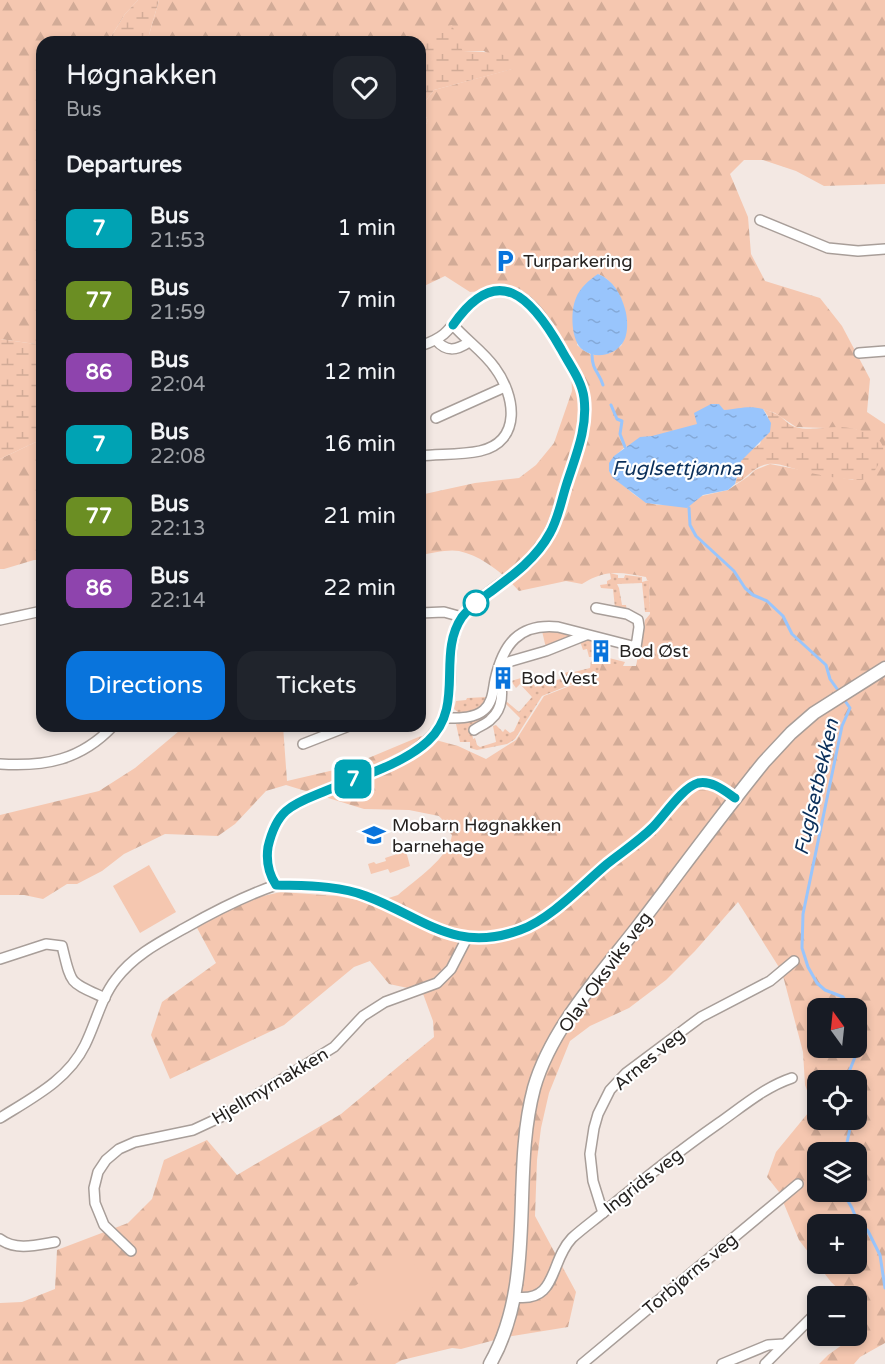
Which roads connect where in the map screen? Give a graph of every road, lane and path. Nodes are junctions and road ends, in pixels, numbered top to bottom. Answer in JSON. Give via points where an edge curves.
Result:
{"nodes":[{"id":1,"x":760,"y":220,"type":"dead end"},
{"id":2,"x":885,"y":249,"type":"edge"},
{"id":3,"x":453,"y":325,"type":"junction"},
{"id":4,"x":436,"y":340,"type":"junction"},
{"id":5,"x":469,"y":342,"type":"junction"},
{"id":6,"x":426,"y":344,"type":"edge"},
{"id":7,"x":885,"y":351,"type":"edge"},
{"id":8,"x":858,"y":352,"type":"dead end"},
{"id":9,"x":505,"y":387,"type":"junction"},
{"id":10,"x":436,"y":418,"type":"dead end"},
{"id":11,"x":426,"y":456,"type":"edge"},
{"id":12,"x":596,"y":608,"type":"dead end"},
{"id":13,"x":36,"y":612,"type":"edge"},
{"id":14,"x":426,"y":613,"type":"edge"},
{"id":15,"x":462,"y":617,"type":"junction"},
{"id":16,"x":0,"y":620,"type":"edge"},
{"id":17,"x":586,"y":635,"type":"junction"},
{"id":18,"x":501,"y":664,"type":"junction"},
{"id":19,"x":885,"y":668,"type":"edge"},
{"id":20,"x":497,"y":674,"type":"junction"},
{"id":21,"x":444,"y":718,"type":"junction"},
{"id":22,"x":474,"y":730,"type":"dead end"},
{"id":23,"x":107,"y":732,"type":"edge"},
{"id":24,"x":334,"y":732,"type":"edge"},
{"id":25,"x":303,"y":744,"type":"dead end"},
{"id":26,"x":0,"y":764,"type":"edge"},
{"id":27,"x":735,"y":798,"type":"junction"},
{"id":28,"x":276,"y":885,"type":"junction"},
{"id":29,"x":467,"y":938,"type":"junction"},
{"id":30,"x":0,"y":959,"type":"edge"},
{"id":31,"x":794,"y":961,"type":"dead end"},
{"id":32,"x":105,"y":998,"type":"junction"},
{"id":33,"x":792,"y":1078,"type":"dead end"},
{"id":34,"x":0,"y":1118,"type":"edge"},
{"id":35,"x":798,"y":1184,"type":"dead end"},
{"id":36,"x":603,"y":1213,"type":"junction"},
{"id":37,"x":0,"y":1239,"type":"edge"},
{"id":38,"x":55,"y":1242,"type":"dead end"},
{"id":39,"x":131,"y":1251,"type":"dead end"},
{"id":40,"x":515,"y":1297,"type":"junction"},
{"id":41,"x":807,"y":1322,"type":"edge"},
{"id":42,"x":784,"y":1344,"type":"junction"},
{"id":43,"x":490,"y":1364,"type":"edge"},
{"id":44,"x":582,"y":1364,"type":"edge"},
{"id":45,"x":722,"y":1364,"type":"edge"},
{"id":46,"x":765,"y":1364,"type":"edge"}],
"edges":[{"from":1,"to":2,"type":"street","via":[[828,248]]},
{"from":3,"to":4,"type":"street"},
{"from":3,"to":5,"type":"street"},
{"from":3,"to":15,"type":"street","via":[[471,302],[490,292],[524,298],[548,326],[576,377],[584,401],[581,441],[551,531],[529,562]]},
{"from":4,"to":5,"type":"street","via":[[446,349],[454,350]]},
{"from":4,"to":6,"type":"street"},
{"from":5,"to":9,"type":"street","via":[[489,359]]},
{"from":7,"to":8,"type":"street"},
{"from":9,"to":10,"type":"street"},
{"from":9,"to":11,"type":"street","via":[[511,401],[512,421],[506,435],[496,444],[481,451]]},
{"from":12,"to":17,"type":"street","via":[[638,620],[636,647]]},
{"from":13,"to":16,"type":"street"},
{"from":14,"to":15,"type":"street"},
{"from":15,"to":21,"type":"street","via":[[453,641]]},
{"from":17,"to":18,"type":"street"},
{"from":17,"to":18,"type":"street","via":[[548,626],[527,630],[513,639]]},
{"from":18,"to":20,"type":"street"},
{"from":19,"to":27,"type":"street","name":"Olav Oksviks veg","via":[[814,712]]},
{"from":20,"to":21,"type":"street","via":[[492,697],[483,712]]},
{"from":20,"to":22,"type":"street","via":[[500,706],[491,720]]},
{"from":21,"to":28,"type":"street","via":[[417,750],[287,810],[277,822],[268,850],[268,869]]},
{"from":23,"to":26,"type":"street","via":[[84,751],[68,758]]},
{"from":24,"to":25,"type":"street"},
{"from":27,"to":29,"type":"street","via":[[711,783],[698,783],[652,828],[546,915],[521,930]]},
{"from":27,"to":40,"type":"street","name":"Olav Oksviks veg","via":[[570,1017],[542,1066],[526,1130]]},
{"from":28,"to":29,"type":"street","via":[[365,895],[445,933]]},
{"from":28,"to":32,"type":"street","via":[[222,907],[145,950],[115,980]]},
{"from":29,"to":39,"type":"street","name":"Hjellmyrnakken","via":[[451,969],[436,983],[385,1002],[363,1016],[334,1047],[221,1118],[193,1130],[135,1142],[106,1160],[98,1172],[95,1203],[104,1225]]},
{"from":30,"to":32,"type":"street","via":[[46,944],[62,946],[70,978],[78,987]]},
{"from":31,"to":36,"type":"street","name":"Arnes veg","via":[[770,981],[701,1017],[626,1073],[610,1090],[596,1121],[590,1154]]},
{"from":32,"to":34,"type":"street","via":[[85,1045],[67,1071]]},
{"from":33,"to":36,"type":"street","name":"Ingrids veg","via":[[765,1090],[696,1139]]},
{"from":35,"to":44,"type":"street","name":"Torbjørns veg"},
{"from":36,"to":40,"type":"street","name":"Ingrids veg","via":[[565,1247],[542,1293]]},
{"from":37,"to":38,"type":"street","via":[[6,1244],[26,1247]]},
{"from":40,"to":43,"type":"street","name":"Olav Oksviks veg","via":[[506,1331]]},
{"from":41,"to":42,"type":"street"},
{"from":42,"to":45,"type":"street","via":[[768,1345]]},
{"from":42,"to":46,"type":"street"}]}
